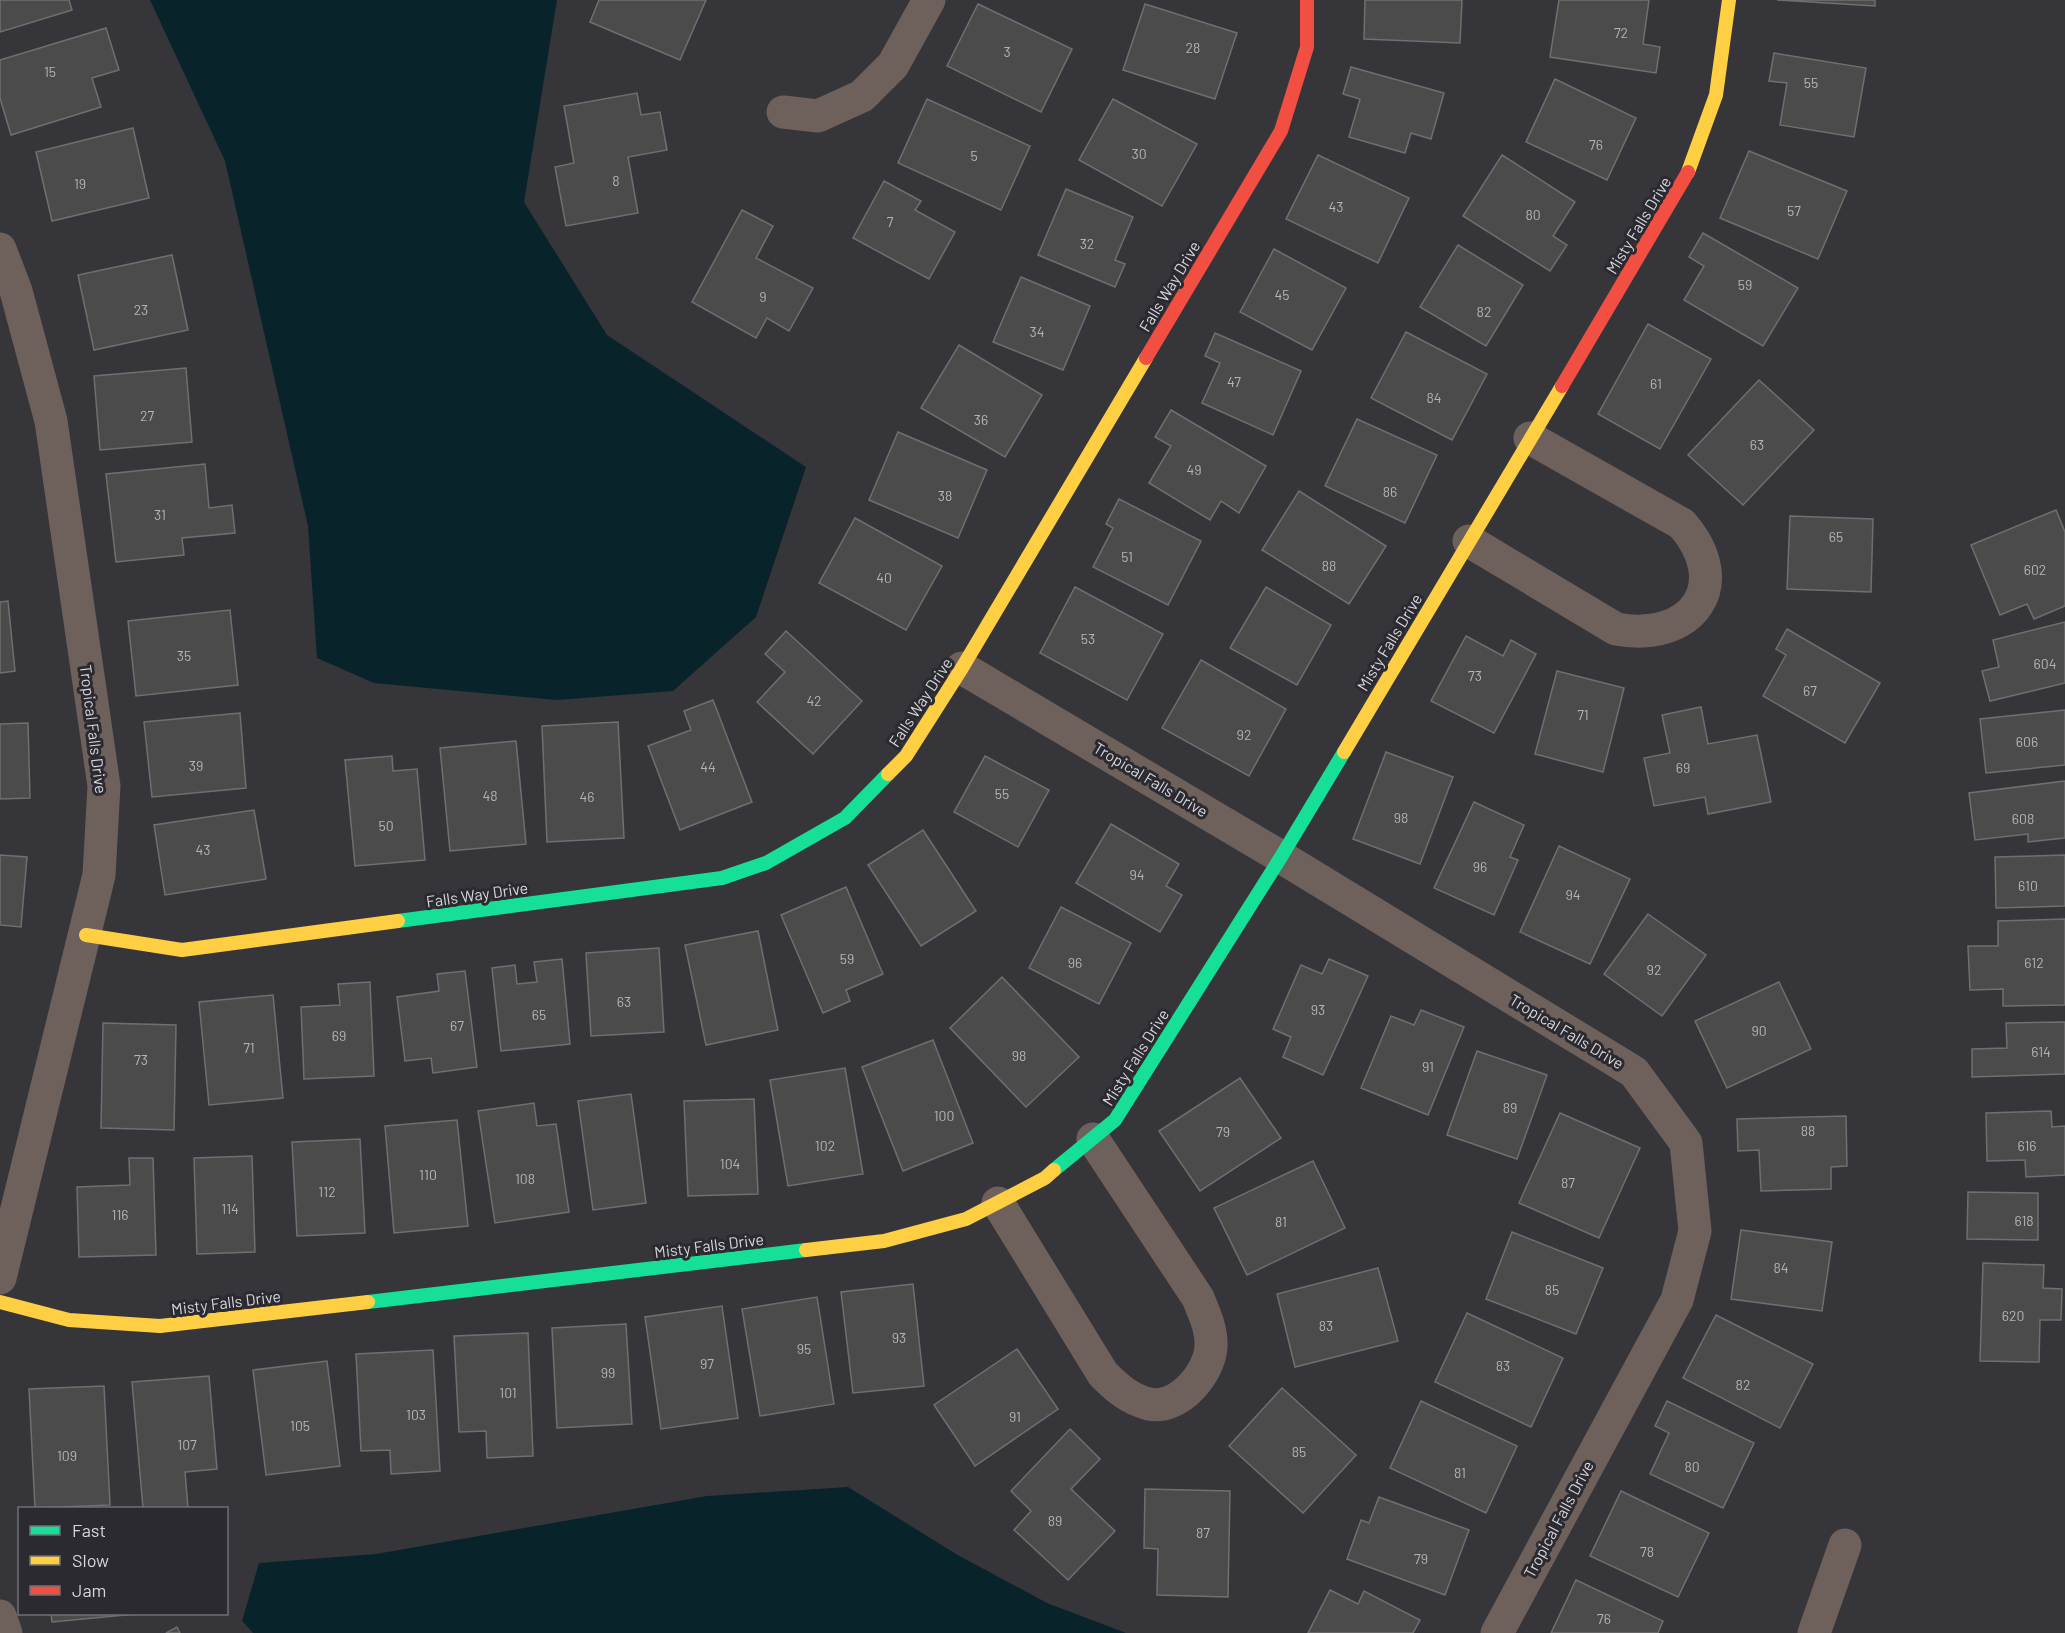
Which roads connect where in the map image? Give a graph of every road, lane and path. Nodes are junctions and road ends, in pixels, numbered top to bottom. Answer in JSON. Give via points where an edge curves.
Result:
{"nodes":[{"id":1,"x":929,"y":0,"type":"edge"},
{"id":2,"x":1307,"y":0,"type":"edge"},
{"id":3,"x":1729,"y":0,"type":"edge"},
{"id":4,"x":783,"y":112,"type":"dead end"},
{"id":5,"x":0,"y":249,"type":"edge"},
{"id":6,"x":1530,"y":438,"type":"junction"},
{"id":7,"x":1469,"y":541,"type":"junction"},
{"id":8,"x":962,"y":668,"type":"junction"},
{"id":9,"x":1281,"y":856,"type":"junction"},
{"id":10,"x":86,"y":935,"type":"junction"},
{"id":11,"x":1093,"y":1139,"type":"junction"},
{"id":12,"x":998,"y":1203,"type":"junction"},
{"id":13,"x":0,"y":1278,"type":"edge"},
{"id":14,"x":0,"y":1302,"type":"edge"},
{"id":15,"x":1845,"y":1545,"type":"dead end"},
{"id":16,"x":0,"y":1616,"type":"edge"},
{"id":17,"x":6,"y":1633,"type":"edge"},
{"id":18,"x":1497,"y":1633,"type":"edge"},
{"id":19,"x":1814,"y":1633,"type":"edge"}],
"edges":[{"from":1,"to":4,"type":"street","via":[[893,65],[862,96],[818,116]]},
{"from":2,"to":8,"type":"street","name":"Falls Way Drive","via":[[1307,47],[1281,131]]},
{"from":3,"to":6,"type":"street","name":"Misty Falls Drive","via":[[1716,95],[1686,178]]},
{"from":5,"to":10,"type":"street","name":"Tropical Falls Drive","via":[[16,291],[51,421],[104,786],[99,875]]},
{"from":6,"to":7,"type":"street","name":"Misty Falls Drive"},
{"from":6,"to":7,"type":"street","via":[[1682,524],[1703,558],[1702,599],[1693,612],[1657,631],[1616,629]]},
{"from":7,"to":9,"type":"street","name":"Misty Falls Drive"},
{"from":8,"to":9,"type":"street","name":"Tropical Falls Drive"},
{"from":8,"to":10,"type":"street","name":"Falls Way Drive","via":[[906,756],[845,818],[766,863],[722,878],[182,950]]},
{"from":9,"to":11,"type":"street","name":"Misty Falls Drive","via":[[1115,1120]]},
{"from":9,"to":18,"type":"street","name":"Tropical Falls Drive","via":[[1634,1072],[1686,1143],[1695,1230],[1677,1300]]},
{"from":10,"to":13,"type":"street","name":"Tropical Falls Drive"},
{"from":11,"to":12,"type":"street","name":"Misty Falls Drive","via":[[1045,1178]]},
{"from":11,"to":12,"type":"street","via":[[1198,1298],[1209,1324],[1211,1347],[1206,1369],[1191,1388],[1167,1402],[1151,1404],[1125,1395],[1103,1374]]},
{"from":12,"to":14,"type":"street","name":"Misty Falls Drive","via":[[966,1220],[884,1241],[160,1326],[69,1320]]},
{"from":15,"to":19,"type":"street"},
{"from":16,"to":17,"type":"street"}]}
